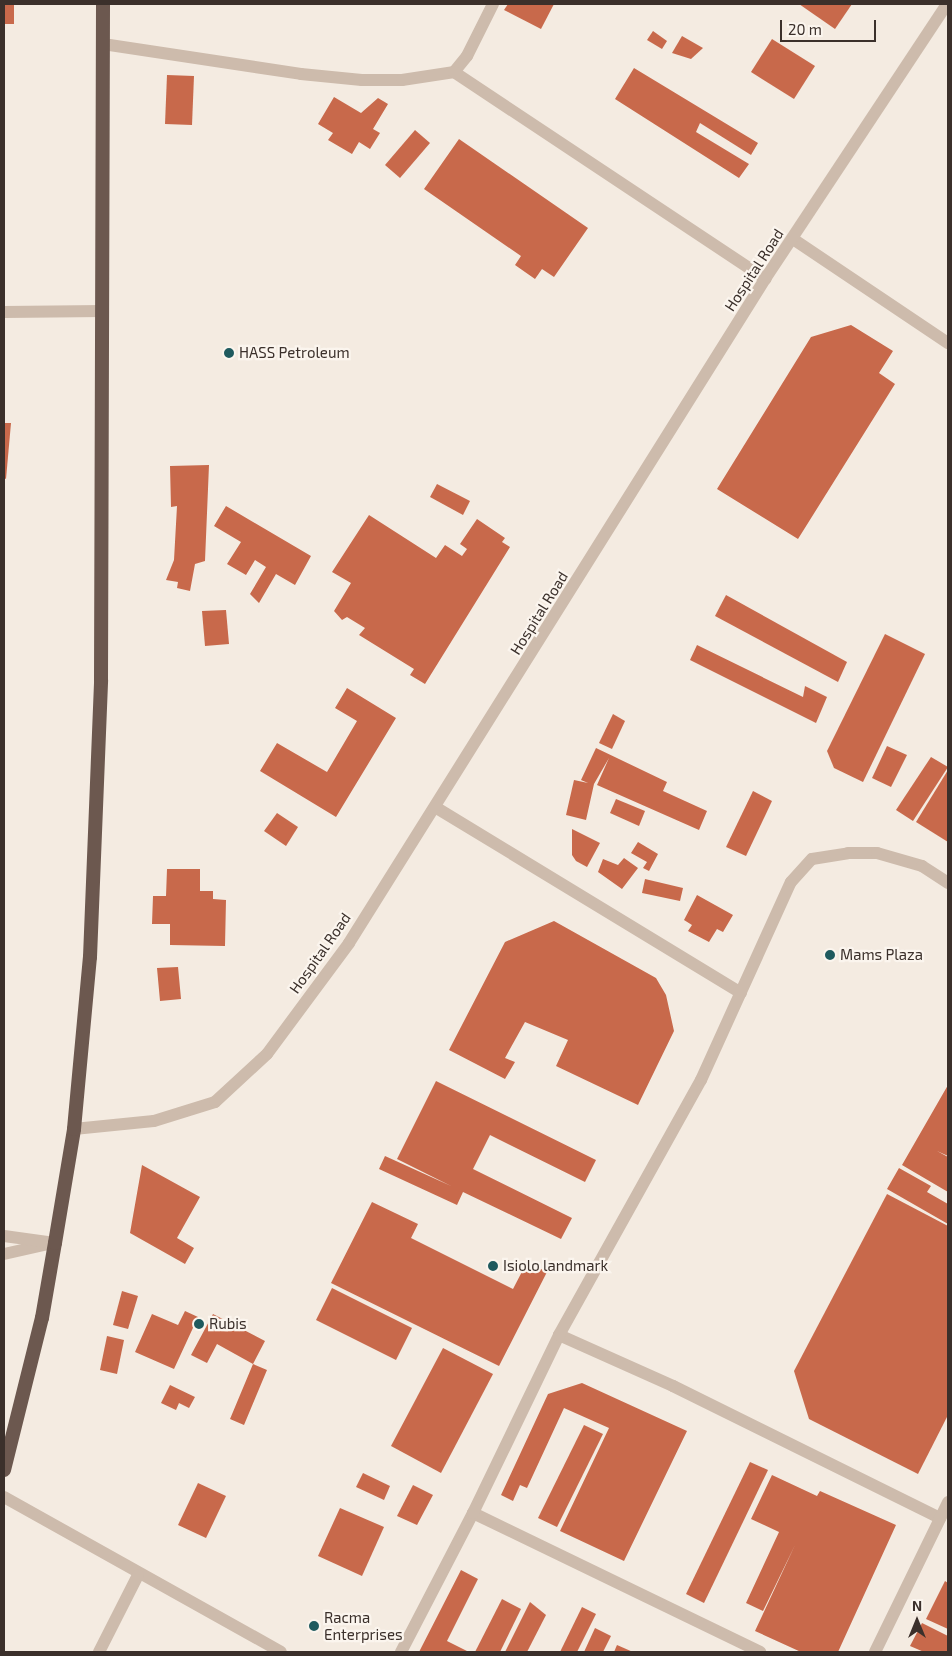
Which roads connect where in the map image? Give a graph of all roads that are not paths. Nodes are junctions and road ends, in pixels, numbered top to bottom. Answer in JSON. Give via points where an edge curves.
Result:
{"nodes":[{"id":1,"x":103,"y":4,"type":"edge"},
{"id":2,"x":493,"y":4,"type":"edge"},
{"id":3,"x":947,"y":4,"type":"edge"},
{"id":4,"x":103,"y":44,"type":"junction"},
{"id":5,"x":454,"y":72,"type":"junction"},
{"id":6,"x":793,"y":239,"type":"junction"},
{"id":7,"x":765,"y":279,"type":"junction"},
{"id":8,"x":103,"y":311,"type":"junction"},
{"id":9,"x":4,"y":312,"type":"edge"},
{"id":10,"x":948,"y":343,"type":"edge"},
{"id":11,"x":435,"y":807,"type":"junction"},
{"id":12,"x":948,"y":883,"type":"edge"},
{"id":13,"x":741,"y":993,"type":"junction"},
{"id":14,"x":74,"y":1129,"type":"junction"},
{"id":15,"x":4,"y":1236,"type":"edge"},
{"id":16,"x":55,"y":1242,"type":"junction"},
{"id":17,"x":4,"y":1254,"type":"edge"},
{"id":18,"x":559,"y":1336,"type":"junction"},
{"id":19,"x":4,"y":1470,"type":"edge"},
{"id":20,"x":4,"y":1496,"type":"edge"},
{"id":21,"x":948,"y":1502,"type":"edge"},
{"id":22,"x":473,"y":1513,"type":"junction"},
{"id":23,"x":940,"y":1518,"type":"junction"},
{"id":24,"x":138,"y":1574,"type":"junction"},
{"id":25,"x":99,"y":1652,"type":"edge"},
{"id":26,"x":280,"y":1652,"type":"edge"},
{"id":27,"x":401,"y":1652,"type":"edge"},
{"id":28,"x":760,"y":1652,"type":"edge"},
{"id":29,"x":875,"y":1652,"type":"edge"}],
"edges":[{"from":1,"to":4,"type":"highway"},
{"from":2,"to":5,"type":"street","via":[[467,56]]},
{"from":3,"to":6,"type":"street","name":"Hospital Road"},
{"from":4,"to":5,"type":"street","via":[[362,80],[402,80]]},
{"from":4,"to":8,"type":"highway"},
{"from":5,"to":7,"type":"street"},
{"from":6,"to":7,"type":"street","name":"Hospital Road"},
{"from":6,"to":10,"type":"street"},
{"from":7,"to":11,"type":"street","name":"Hospital Road"},
{"from":8,"to":9,"type":"street"},
{"from":8,"to":14,"type":"highway","via":[[101,680],[90,957]]},
{"from":11,"to":13,"type":"street"},
{"from":11,"to":14,"type":"street","name":"Hospital Road","via":[[349,943],[268,1054],[221,1096],[214,1102],[154,1121]]},
{"from":12,"to":13,"type":"street","via":[[922,866],[877,853],[848,853],[812,860],[791,882]]},
{"from":13,"to":18,"type":"street","via":[[701,1080]]},
{"from":14,"to":16,"type":"highway"},
{"from":15,"to":16,"type":"street"},
{"from":16,"to":17,"type":"street"},
{"from":16,"to":19,"type":"highway","via":[[42,1318]]},
{"from":18,"to":22,"type":"street"},
{"from":18,"to":23,"type":"street","via":[[673,1386]]},
{"from":20,"to":24,"type":"street"},
{"from":21,"to":23,"type":"street"},
{"from":22,"to":27,"type":"street"},
{"from":22,"to":28,"type":"street"},
{"from":23,"to":29,"type":"street"},
{"from":24,"to":25,"type":"street"},
{"from":24,"to":26,"type":"street"}]}
